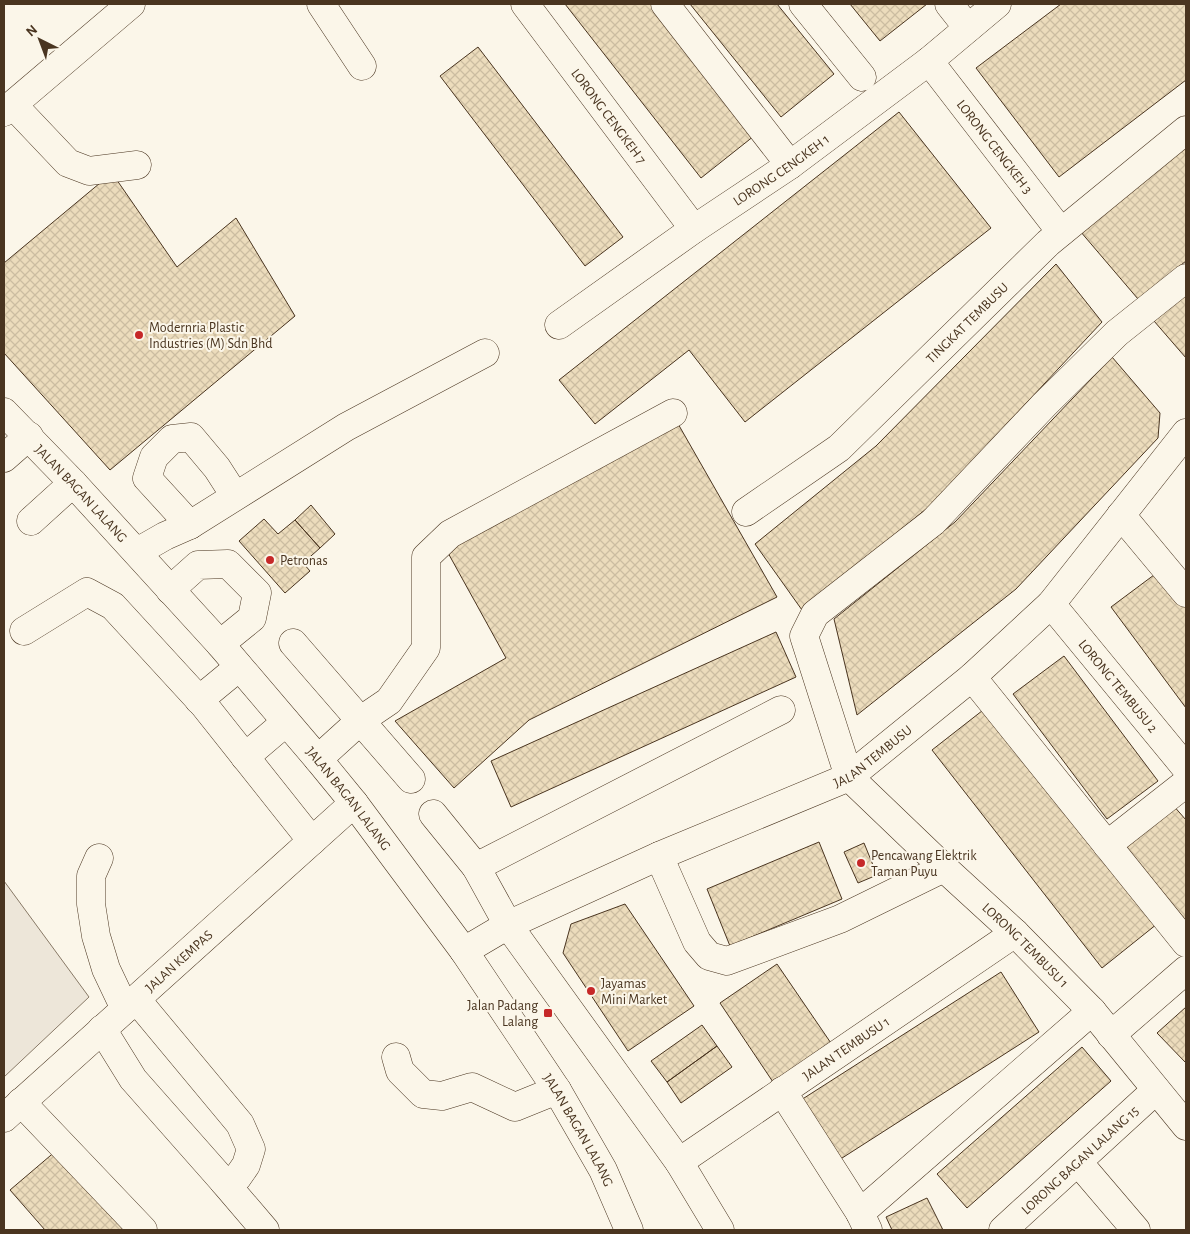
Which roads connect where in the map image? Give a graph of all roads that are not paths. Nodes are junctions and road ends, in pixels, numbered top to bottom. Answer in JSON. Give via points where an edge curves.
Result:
{"nodes":[{"id":1,"x":131,"y":4,"type":"edge"},
{"id":2,"x":321,"y":4,"type":"edge"},
{"id":3,"x":525,"y":4,"type":"edge"},
{"id":4,"x":665,"y":4,"type":"edge"},
{"id":5,"x":802,"y":4,"type":"edge"},
{"id":6,"x":949,"y":4,"type":"edge"},
{"id":7,"x":997,"y":4,"type":"edge"},
{"id":8,"x":968,"y":28,"type":"junction"},
{"id":9,"x":928,"y":61,"type":"junction"},
{"id":10,"x":362,"y":66,"type":"dead end"},
{"id":11,"x":862,"y":77,"type":"dead end"},
{"id":12,"x":8,"y":109,"type":"edge"},
{"id":13,"x":1186,"y":130,"type":"edge"},
{"id":14,"x":790,"y":164,"type":"junction"},
{"id":15,"x":137,"y":165,"type":"dead end"},
{"id":16,"x":694,"y":229,"type":"junction"},
{"id":17,"x":1061,"y":232,"type":"junction"},
{"id":18,"x":1186,"y":278,"type":"edge"},
{"id":19,"x":559,"y":325,"type":"dead end"},
{"id":20,"x":485,"y":353,"type":"dead end"},
{"id":21,"x":4,"y":412,"type":"edge"},
{"id":22,"x":673,"y":413,"type":"dead end"},
{"id":23,"x":1186,"y":433,"type":"edge"},
{"id":24,"x":28,"y":436,"type":"junction"},
{"id":25,"x":4,"y":458,"type":"edge"},
{"id":26,"x":73,"y":483,"type":"junction"},
{"id":27,"x":235,"y":496,"type":"junction"},
{"id":28,"x":746,"y":512,"type":"dead end"},
{"id":29,"x":1121,"y":515,"type":"junction"},
{"id":30,"x":31,"y":521,"type":"dead end"},
{"id":31,"x":190,"y":525,"type":"junction"},
{"id":32,"x":137,"y":552,"type":"junction"},
{"id":33,"x":170,"y":590,"type":"junction"},
{"id":34,"x":1186,"y":593,"type":"edge"},
{"id":35,"x":1051,"y":604,"type":"junction"},
{"id":36,"x":24,"y":631,"type":"dead end"},
{"id":37,"x":293,"y":643,"type":"dead end"},
{"id":38,"x":220,"y":644,"type":"junction"},
{"id":39,"x":239,"y":667,"type":"junction"},
{"id":40,"x":972,"y":677,"type":"junction"},
{"id":41,"x":199,"y":700,"type":"junction"},
{"id":42,"x":781,"y":710,"type":"dead end"},
{"id":43,"x":361,"y":720,"type":"junction"},
{"id":44,"x":286,"y":722,"type":"junction"},
{"id":45,"x":245,"y":757,"type":"junction"},
{"id":46,"x":318,"y":759,"type":"junction"},
{"id":47,"x":1186,"y":768,"type":"edge"},
{"id":48,"x":849,"y":777,"type":"junction"},
{"id":49,"x":411,"y":779,"type":"dead end"},
{"id":50,"x":1186,"y":783,"type":"edge"},
{"id":51,"x":354,"y":803,"type":"junction"},
{"id":52,"x":433,"y":814,"type":"dead end"},
{"id":53,"x":312,"y":841,"type":"junction"},
{"id":54,"x":1107,"y":845,"type":"junction"},
{"id":55,"x":659,"y":856,"type":"junction"},
{"id":56,"x":98,"y":858,"type":"dead end"},
{"id":57,"x":476,"y":867,"type":"junction"},
{"id":58,"x":944,"y":868,"type":"junction"},
{"id":59,"x":508,"y":925,"type":"junction"},
{"id":60,"x":1015,"y":933,"type":"junction"},
{"id":61,"x":1186,"y":943,"type":"edge"},
{"id":62,"x":464,"y":951,"type":"junction"},
{"id":63,"x":1186,"y":970,"type":"edge"},
{"id":64,"x":131,"y":1004,"type":"junction"},
{"id":65,"x":1092,"y":1012,"type":"junction"},
{"id":66,"x":102,"y":1029,"type":"junction"},
{"id":67,"x":1111,"y":1035,"type":"junction"},
{"id":68,"x":396,"y":1057,"type":"dead end"},
{"id":69,"x":557,"y":1090,"type":"junction"},
{"id":70,"x":1156,"y":1090,"type":"junction"},
{"id":71,"x":782,"y":1091,"type":"junction"},
{"id":72,"x":13,"y":1110,"type":"edge"},
{"id":73,"x":1186,"y":1126,"type":"edge"},
{"id":74,"x":678,"y":1162,"type":"junction"},
{"id":75,"x":1078,"y":1162,"type":"junction"},
{"id":76,"x":224,"y":1182,"type":"junction"},
{"id":77,"x":864,"y":1221,"type":"edge"},
{"id":78,"x":142,"y":1230,"type":"edge"},
{"id":79,"x":265,"y":1230,"type":"edge"},
{"id":80,"x":629,"y":1230,"type":"edge"},
{"id":81,"x":720,"y":1230,"type":"edge"},
{"id":82,"x":1003,"y":1230,"type":"edge"},
{"id":83,"x":1136,"y":1230,"type":"edge"}],
"edges":[{"from":1,"to":12,"type":"street"},
{"from":2,"to":10,"type":"street"},
{"from":3,"to":16,"type":"street","name":"LORONG CENGKEH 7"},
{"from":4,"to":14,"type":"street"},
{"from":5,"to":11,"type":"street"},
{"from":6,"to":8,"type":"street"},
{"from":7,"to":8,"type":"street","name":"LORONG CENGKEH 1"},
{"from":8,"to":9,"type":"street","name":"LORONG CENGKEH 1"},
{"from":9,"to":14,"type":"street","name":"LORONG CENGKEH 1"},
{"from":9,"to":17,"type":"street","name":"LORONG CENGKEH 3"},
{"from":12,"to":15,"type":"street","via":[[68,163],[89,171]]},
{"from":13,"to":17,"type":"street","name":"TINGKAT TEMBUSU"},
{"from":14,"to":16,"type":"street","name":"LORONG CENGKEH 1"},
{"from":16,"to":19,"type":"street","name":"LORONG CENGKEH 1"},
{"from":17,"to":28,"type":"street","name":"TINGKAT TEMBUSU","via":[[839,448]]},
{"from":18,"to":48,"type":"street","via":[[1110,340],[933,522],[815,614],[804,636]]},
{"from":20,"to":27,"type":"street","via":[[346,427]]},
{"from":21,"to":24,"type":"street","name":"JALAN BAGAN LALANG"},
{"from":22,"to":43,"type":"street","via":[[450,534],[426,557],[426,648],[389,701]]},
{"from":23,"to":29,"type":"street","name":"JALAN TEMBUSU"},
{"from":24,"to":25,"type":"street"},
{"from":24,"to":26,"type":"street","name":"JALAN BAGAN LALANG"},
{"from":26,"to":30,"type":"street"},
{"from":26,"to":32,"type":"street","name":"JALAN BAGAN LALANG"},
{"from":27,"to":31,"type":"street"},
{"from":27,"to":31,"type":"street","via":[[191,437],[172,439],[154,457],[147,478]]},
{"from":29,"to":34,"type":"street"},
{"from":29,"to":35,"type":"street","name":"JALAN TEMBUSU"},
{"from":31,"to":32,"type":"street"},
{"from":32,"to":33,"type":"street","name":"JALAN BAGAN LALANG"},
{"from":33,"to":38,"type":"street","name":"JALAN BAGAN LALANG"},
{"from":33,"to":38,"type":"street","via":[[198,565],[228,564],[257,593],[252,618]]},
{"from":35,"to":40,"type":"street","name":"JALAN TEMBUSU"},
{"from":35,"to":47,"type":"street","name":"LORONG TEMBUSU 2"},
{"from":36,"to":41,"type":"street","via":[[87,592],[113,606]]},
{"from":37,"to":43,"type":"street"},
{"from":38,"to":39,"type":"street","name":"JALAN BAGAN LALANG"},
{"from":39,"to":41,"type":"street"},
{"from":39,"to":44,"type":"street","name":"JALAN BAGAN LALANG"},
{"from":40,"to":48,"type":"street","name":"JALAN TEMBUSU"},
{"from":40,"to":54,"type":"street"},
{"from":41,"to":45,"type":"street"},
{"from":42,"to":57,"type":"street"},
{"from":43,"to":46,"type":"street"},
{"from":43,"to":49,"type":"street"},
{"from":44,"to":45,"type":"street"},
{"from":44,"to":46,"type":"street","name":"JALAN BAGAN LALANG"},
{"from":45,"to":53,"type":"street"},
{"from":46,"to":51,"type":"street","name":"JALAN BAGAN LALANG"},
{"from":48,"to":55,"type":"street","name":"JALAN TEMBUSU"},
{"from":48,"to":58,"type":"street","name":"LORONG TEMBUSU 1"},
{"from":50,"to":54,"type":"street"},
{"from":51,"to":53,"type":"street","name":"JALAN KEMPAS"},
{"from":51,"to":62,"type":"street","name":"JALAN BAGAN LALANG"},
{"from":52,"to":57,"type":"street"},
{"from":53,"to":64,"type":"street","name":"JALAN KEMPAS"},
{"from":54,"to":61,"type":"street"},
{"from":55,"to":58,"type":"street","via":[[696,942],[709,956],[727,961],[840,919]]},
{"from":55,"to":59,"type":"street","name":"JALAN TEMBUSU"},
{"from":56,"to":64,"type":"street","via":[[91,876],[96,936],[106,968]]},
{"from":57,"to":59,"type":"street"},
{"from":58,"to":60,"type":"street","name":"LORONG TEMBUSU 1"},
{"from":59,"to":62,"type":"street","name":"JALAN TEMBUSU"},
{"from":59,"to":74,"type":"street"},
{"from":60,"to":65,"type":"street","name":"LORONG TEMBUSU 1"},
{"from":60,"to":71,"type":"street","name":"JALAN TEMBUSU 1"},
{"from":62,"to":69,"type":"street","name":"JALAN BAGAN LALANG"},
{"from":63,"to":67,"type":"street"},
{"from":64,"to":66,"type":"street","name":"JALAN KEMPAS"},
{"from":64,"to":76,"type":"street","via":[[240,1124],[251,1149],[238,1178]]},
{"from":65,"to":67,"type":"street","name":"LORONG TEMBUSU 1"},
{"from":65,"to":77,"type":"street"},
{"from":66,"to":72,"type":"street","name":"JALAN KEMPAS"},
{"from":66,"to":76,"type":"street","via":[[133,1079]]},
{"from":67,"to":70,"type":"street","name":"LORONG TEMBUSU 1"},
{"from":68,"to":69,"type":"street","via":[[400,1072],[423,1094],[442,1096],[472,1087],[515,1107]]},
{"from":69,"to":80,"type":"street","name":"JALAN BAGAN LALANG","via":[[603,1170]]},
{"from":70,"to":73,"type":"street","name":"LORONG TEMBUSU 1"},
{"from":70,"to":75,"type":"street","name":"LORONG BAGAN LALANG 15"},
{"from":71,"to":74,"type":"street","name":"JALAN TEMBUSU 1"},
{"from":71,"to":77,"type":"street"},
{"from":72,"to":78,"type":"street"},
{"from":74,"to":81,"type":"street"},
{"from":75,"to":82,"type":"street","name":"LORONG BAGAN LALANG 15"},
{"from":75,"to":83,"type":"street"},
{"from":76,"to":79,"type":"street"}]}
